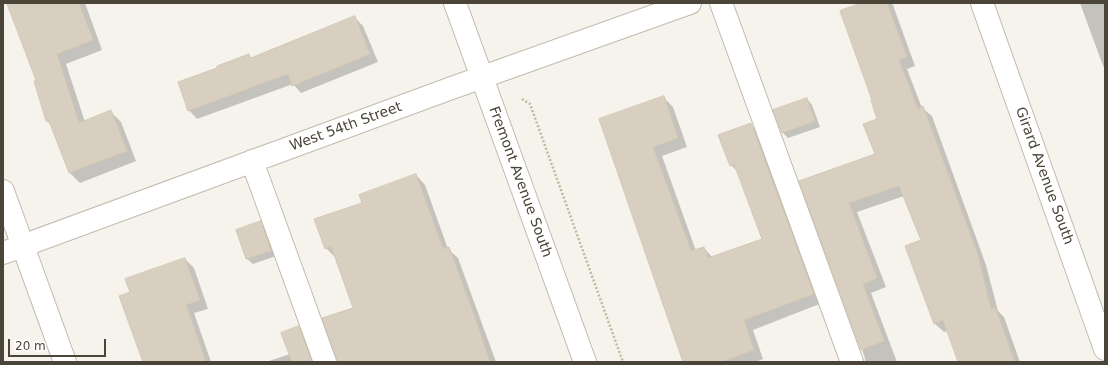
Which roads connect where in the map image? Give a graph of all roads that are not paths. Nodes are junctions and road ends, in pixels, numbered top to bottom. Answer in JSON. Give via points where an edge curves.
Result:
{"nodes":[{"id":1,"x":455,"y":3,"type":"edge"},
{"id":2,"x":690,"y":3,"type":"edge"},
{"id":3,"x":722,"y":3,"type":"edge"},
{"id":4,"x":982,"y":3,"type":"edge"},
{"id":5,"x":482,"y":77,"type":"junction"},
{"id":6,"x":252,"y":162,"type":"junction"},
{"id":7,"x":3,"y":191,"type":"edge"},
{"id":8,"x":24,"y":246,"type":"junction"},
{"id":9,"x":3,"y":253,"type":"edge"},
{"id":10,"x":1105,"y":349,"type":"edge"},
{"id":11,"x":65,"y":362,"type":"edge"},
{"id":12,"x":325,"y":362,"type":"edge"},
{"id":13,"x":585,"y":362,"type":"edge"},
{"id":14,"x":852,"y":362,"type":"edge"}],
"edges":[{"from":1,"to":5,"type":"street","name":"Fremont Avenue South"},
{"from":2,"to":5,"type":"street","name":"West 54th Street"},
{"from":3,"to":14,"type":"street"},
{"from":4,"to":10,"type":"street","name":"Girard Avenue South"},
{"from":5,"to":6,"type":"street","name":"West 54th Street"},
{"from":5,"to":13,"type":"street","name":"Fremont Avenue South"},
{"from":6,"to":8,"type":"street","name":"West 54th Street"},
{"from":6,"to":12,"type":"street"},
{"from":7,"to":8,"type":"street"},
{"from":8,"to":9,"type":"street","name":"West 54th Street"},
{"from":8,"to":11,"type":"street"}]}
